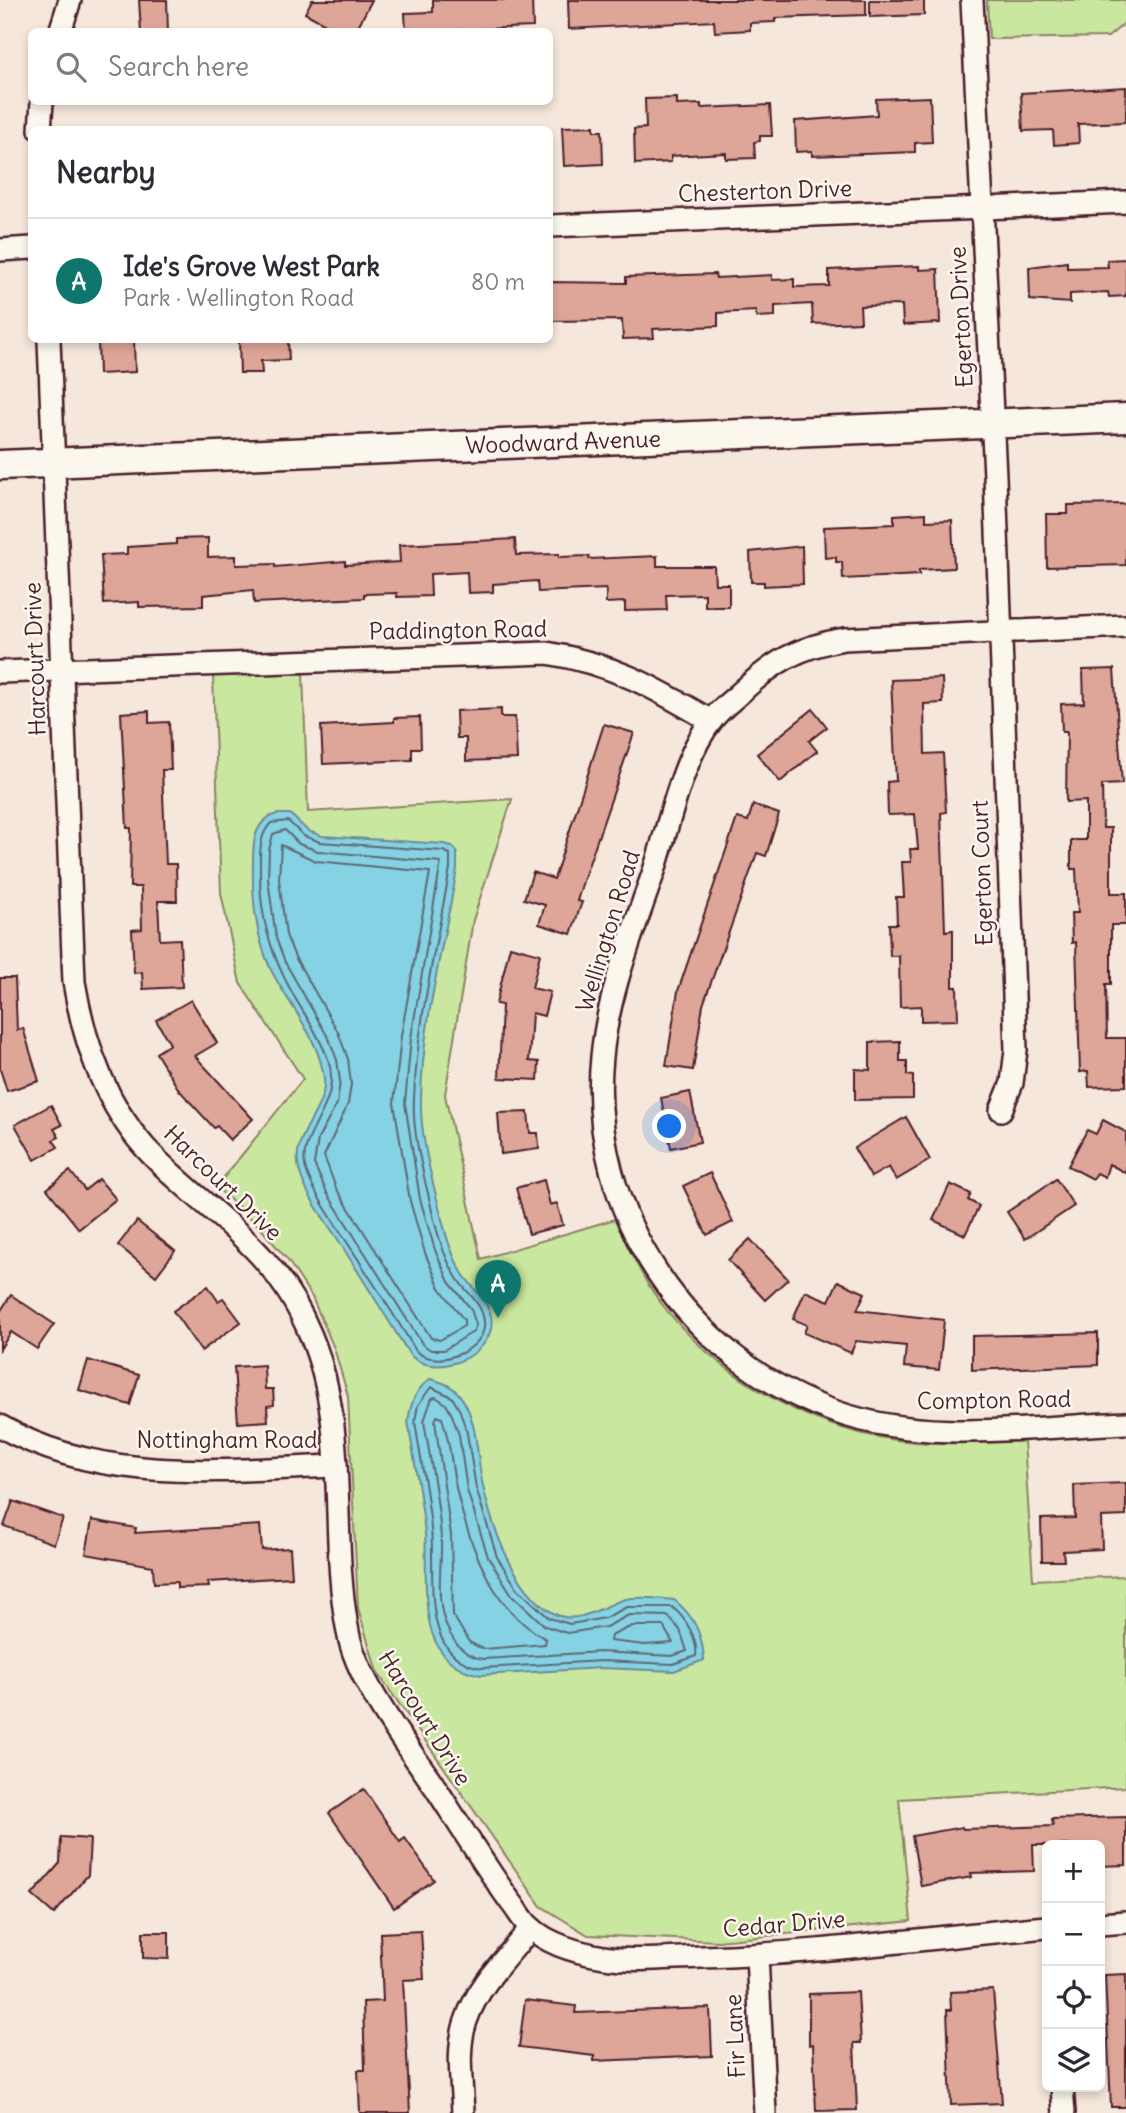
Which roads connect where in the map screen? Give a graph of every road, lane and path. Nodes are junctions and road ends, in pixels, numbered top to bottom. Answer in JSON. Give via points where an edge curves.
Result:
{"nodes":[{"id":1,"x":70,"y":0,"type":"edge"},
{"id":2,"x":972,"y":0,"type":"edge"},
{"id":3,"x":61,"y":28,"type":"edge"},
{"id":4,"x":42,"y":105,"type":"edge"},
{"id":5,"x":40,"y":126,"type":"edge"},
{"id":6,"x":1126,"y":202,"type":"edge"},
{"id":7,"x":982,"y":208,"type":"junction"},
{"id":8,"x":553,"y":226,"type":"edge"},
{"id":9,"x":28,"y":248,"type":"edge"},
{"id":10,"x":0,"y":250,"type":"edge"},
{"id":11,"x":49,"y":343,"type":"edge"},
{"id":12,"x":1126,"y":418,"type":"edge"},
{"id":13,"x":992,"y":424,"type":"junction"},
{"id":14,"x":53,"y":463,"type":"junction"},
{"id":15,"x":0,"y":465,"type":"edge"},
{"id":16,"x":1126,"y":626,"type":"edge"},
{"id":17,"x":999,"y":631,"type":"junction"},
{"id":18,"x":62,"y":670,"type":"junction"},
{"id":19,"x":0,"y":672,"type":"edge"},
{"id":20,"x":711,"y":721,"type":"junction"},
{"id":21,"x":1001,"y":1110,"type":"dead end"},
{"id":22,"x":687,"y":1312,"type":"joint"},
{"id":23,"x":1126,"y":1423,"type":"edge"},
{"id":24,"x":0,"y":1426,"type":"edge"},
{"id":25,"x":336,"y":1466,"type":"junction"},
{"id":26,"x":1126,"y":1922,"type":"edge"},
{"id":27,"x":1105,"y":1924,"type":"edge"},
{"id":28,"x":531,"y":1928,"type":"junction"},
{"id":29,"x":1042,"y":1928,"type":"edge"},
{"id":30,"x":757,"y":1956,"type":"junction"},
{"id":31,"x":1062,"y":2092,"type":"edge"},
{"id":32,"x":463,"y":2113,"type":"edge"},
{"id":33,"x":765,"y":2113,"type":"edge"},
{"id":34,"x":1063,"y":2113,"type":"edge"}],
"edges":[{"from":1,"to":3,"type":"street"},
{"from":2,"to":7,"type":"street","name":"Egerton Drive"},
{"from":4,"to":5,"type":"street"},
{"from":6,"to":7,"type":"street","name":"Chesterton Drive"},
{"from":7,"to":8,"type":"street","name":"Chesterton Drive"},
{"from":7,"to":13,"type":"street","name":"Egerton Drive"},
{"from":9,"to":10,"type":"street"},
{"from":11,"to":14,"type":"street","name":"Harcourt Drive"},
{"from":12,"to":13,"type":"main road","name":"Woodward Avenue"},
{"from":13,"to":14,"type":"main road","name":"Woodward Avenue"},
{"from":13,"to":17,"type":"street","name":"Egerton Drive"},
{"from":14,"to":15,"type":"main road","name":"Woodward Avenue"},
{"from":14,"to":18,"type":"street","name":"Harcourt Drive"},
{"from":16,"to":17,"type":"street"},
{"from":17,"to":20,"type":"street","via":[[844,639],[806,648],[767,668]]},
{"from":17,"to":21,"type":"street","name":"Egerton Court","via":[[1016,1050],[1013,1083]]},
{"from":18,"to":19,"type":"street","name":"Paddington Road"},
{"from":18,"to":20,"type":"street","name":"Paddington Road","via":[[547,653],[635,677]]},
{"from":18,"to":25,"type":"street","name":"Harcourt Drive","via":[[74,982],[85,1039],[117,1109],[155,1159],[251,1242],[290,1294],[313,1341],[327,1386]]},
{"from":20,"to":22,"type":"street","name":"Wellington Road","via":[[688,767],[614,989],[601,1060],[605,1140],[620,1198],[648,1259]]},
{"from":22,"to":23,"type":"street","name":"Compton Road","via":[[703,1332],[768,1381],[811,1403],[863,1420],[912,1429],[962,1430]]},
{"from":24,"to":25,"type":"street","name":"Nottingham Road","via":[[52,1450],[132,1468]]},
{"from":25,"to":28,"type":"street","name":"Harcourt Drive","via":[[342,1596],[348,1637],[364,1677]]},
{"from":26,"to":27,"type":"street"},
{"from":28,"to":30,"type":"street","name":"Cedar Drive","via":[[557,1943],[604,1957]]},
{"from":28,"to":32,"type":"street","via":[[478,1993],[465,2023]]},
{"from":29,"to":30,"type":"street","name":"Cedar Drive"},
{"from":30,"to":33,"type":"street","name":"Fir Lane"},
{"from":31,"to":34,"type":"street"}]}
